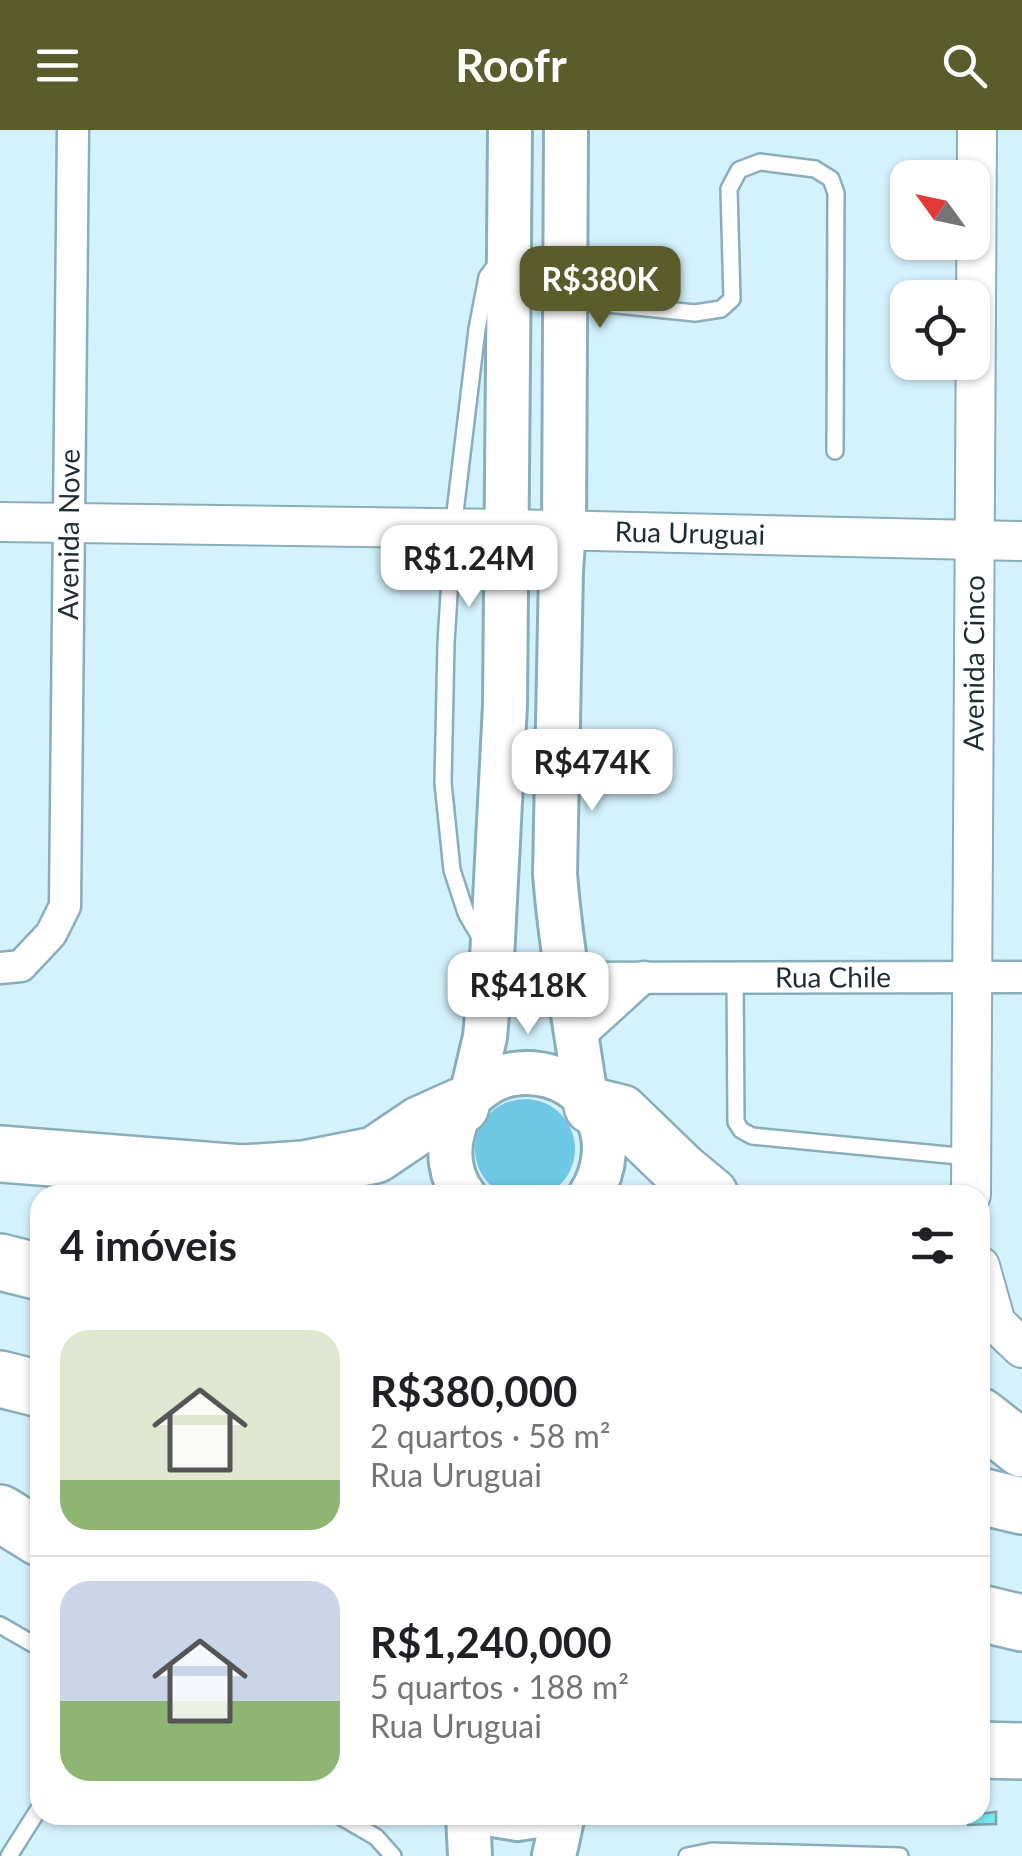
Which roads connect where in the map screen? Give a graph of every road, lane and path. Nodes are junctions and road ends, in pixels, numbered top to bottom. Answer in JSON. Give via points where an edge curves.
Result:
{"nodes":[{"id":1,"x":73,"y":130,"type":"edge"},
{"id":2,"x":510,"y":130,"type":"edge"},
{"id":3,"x":566,"y":130,"type":"edge"},
{"id":4,"x":976,"y":130,"type":"edge"},
{"id":5,"x":510,"y":245,"type":"junction"},
{"id":6,"x":564,"y":300,"type":"junction"},
{"id":7,"x":835,"y":450,"type":"dead end"},
{"id":8,"x":0,"y":522,"type":"edge"},
{"id":9,"x":69,"y":523,"type":"junction"},
{"id":10,"x":452,"y":529,"type":"junction"},
{"id":11,"x":506,"y":529,"type":"junction"},
{"id":12,"x":564,"y":530,"type":"junction"},
{"id":13,"x":973,"y":540,"type":"junction"},
{"id":14,"x":1022,"y":540,"type":"edge"},
{"id":15,"x":492,"y":958,"type":"junction"},
{"id":16,"x":0,"y":968,"type":"edge"},
{"id":17,"x":735,"y":976,"type":"junction"},
{"id":18,"x":972,"y":976,"type":"junction"},
{"id":19,"x":644,"y":977,"type":"junction"},
{"id":20,"x":1022,"y":977,"type":"edge"},
{"id":21,"x":568,"y":978,"type":"junction"},
{"id":22,"x":577,"y":1038,"type":"junction"},
{"id":23,"x":466,"y":1101,"type":"junction"},
{"id":24,"x":589,"y":1102,"type":"junction"},
{"id":25,"x":0,"y":1154,"type":"edge"},
{"id":26,"x":971,"y":1157,"type":"junction"},
{"id":27,"x":460,"y":1185,"type":"edge"},
{"id":28,"x":595,"y":1185,"type":"edge"},
{"id":29,"x":698,"y":1185,"type":"edge"},
{"id":30,"x":971,"y":1185,"type":"edge"},
{"id":31,"x":0,"y":1262,"type":"edge"},
{"id":32,"x":30,"y":1270,"type":"edge"},
{"id":33,"x":990,"y":1290,"type":"edge"},
{"id":34,"x":1009,"y":1336,"type":"edge"},
{"id":35,"x":0,"y":1379,"type":"edge"},
{"id":36,"x":30,"y":1386,"type":"edge"},
{"id":37,"x":990,"y":1424,"type":"edge"},
{"id":38,"x":1022,"y":1448,"type":"edge"},
{"id":39,"x":990,"y":1498,"type":"edge"},
{"id":40,"x":1022,"y":1506,"type":"edge"},
{"id":41,"x":0,"y":1513,"type":"edge"},
{"id":42,"x":30,"y":1532,"type":"edge"},
{"id":43,"x":990,"y":1615,"type":"edge"},
{"id":44,"x":1022,"y":1623,"type":"edge"},
{"id":45,"x":0,"y":1625,"type":"edge"},
{"id":46,"x":30,"y":1642,"type":"edge"},
{"id":47,"x":990,"y":1750,"type":"edge"},
{"id":48,"x":1022,"y":1751,"type":"edge"},
{"id":49,"x":30,"y":1822,"type":"edge"},
{"id":50,"x":355,"y":1825,"type":"edge"},
{"id":51,"x":468,"y":1825,"type":"edge"},
{"id":52,"x":562,"y":1825,"type":"edge"},
{"id":53,"x":9,"y":1856,"type":"edge"},
{"id":54,"x":393,"y":1856,"type":"edge"},
{"id":55,"x":470,"y":1856,"type":"edge"},
{"id":56,"x":554,"y":1856,"type":"edge"},
{"id":57,"x":687,"y":1856,"type":"edge"},
{"id":58,"x":900,"y":1856,"type":"edge"}],
"edges":[{"from":1,"to":9,"type":"street","name":"Avenida Nove"},
{"from":2,"to":5,"type":"main road"},
{"from":3,"to":6,"type":"main road"},
{"from":4,"to":13,"type":"street","name":"Avenida Cinco"},
{"from":5,"to":10,"type":"lane","via":[[487,277]]},
{"from":5,"to":11,"type":"main road"},
{"from":6,"to":7,"type":"lane","via":[[721,309],[732,300],[730,189],[740,170],[760,162],[816,169],[831,179],[836,193]]},
{"from":6,"to":12,"type":"main road"},
{"from":8,"to":9,"type":"street","name":"Rua Uruguai"},
{"from":9,"to":10,"type":"street","name":"Rua Uruguai"},
{"from":9,"to":16,"type":"street","name":"Avenida Nove","via":[[65,906],[51,934],[20,966]]},
{"from":10,"to":11,"type":"street","name":"Rua Uruguai"},
{"from":10,"to":15,"type":"lane","via":[[443,782],[452,870],[466,913]]},
{"from":11,"to":12,"type":"street","name":"Rua Uruguai"},
{"from":11,"to":15,"type":"main road"},
{"from":12,"to":13,"type":"street","name":"Rua Uruguai"},
{"from":12,"to":21,"type":"main road","via":[[555,874]]},
{"from":13,"to":14,"type":"street","name":"Rua Uruguai"},
{"from":13,"to":18,"type":"street","name":"Avenida Cinco"},
{"from":15,"to":23,"type":"main road","via":[[484,1037]]},
{"from":17,"to":18,"type":"street","name":"Rua Chile"},
{"from":17,"to":19,"type":"street","name":"Rua Chile"},
{"from":17,"to":26,"type":"lane","via":[[741,1130]]},
{"from":18,"to":20,"type":"street","name":"Rua Chile"},
{"from":18,"to":26,"type":"street","name":"Avenida Cinco"},
{"from":19,"to":21,"type":"street","name":"Rua Chile"},
{"from":19,"to":22,"type":"street"},
{"from":21,"to":22,"type":"main road"},
{"from":22,"to":24,"type":"main road"},
{"from":23,"to":24,"type":"main road","via":[[492,1081],[542,1073]]},
{"from":23,"to":25,"type":"highway","via":[[375,1156],[304,1169],[242,1173]]},
{"from":23,"to":27,"type":"main road","via":[[450,1139]]},
{"from":24,"to":28,"type":"main road","via":[[605,1150]]},
{"from":24,"to":29,"type":"highway","via":[[621,1113]]},
{"from":26,"to":30,"type":"street","name":"Avenida Cinco"},
{"from":31,"to":32,"type":"highway"},
{"from":33,"to":34,"type":"street"},
{"from":35,"to":36,"type":"highway"},
{"from":37,"to":38,"type":"highway"},
{"from":39,"to":40,"type":"highway"},
{"from":41,"to":42,"type":"highway"},
{"from":43,"to":44,"type":"highway"},
{"from":45,"to":46,"type":"lane"},
{"from":47,"to":48,"type":"highway"},
{"from":49,"to":53,"type":"lane"},
{"from":50,"to":54,"type":"lane"},
{"from":51,"to":55,"type":"main road"},
{"from":52,"to":56,"type":"main road"},
{"from":57,"to":58,"type":"lane"}]}
